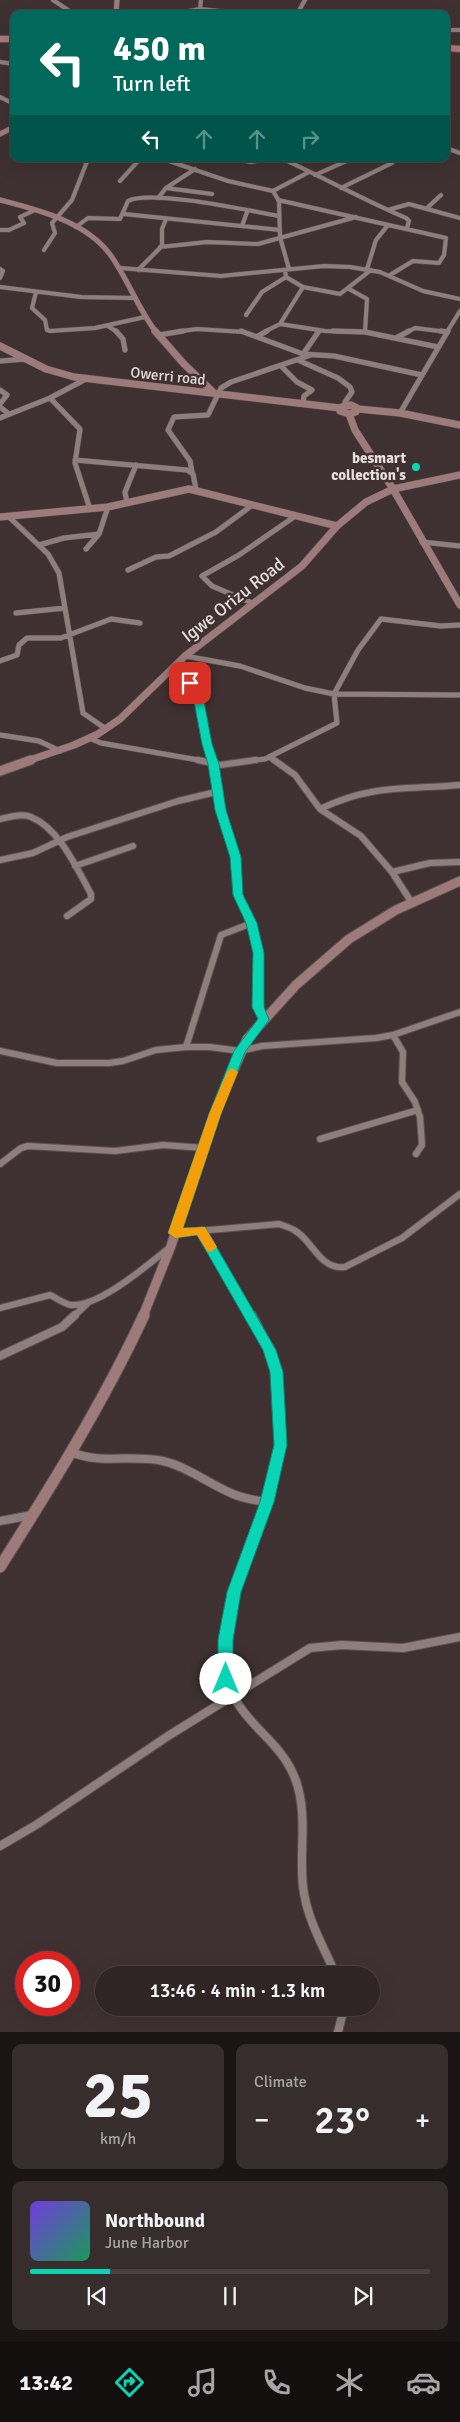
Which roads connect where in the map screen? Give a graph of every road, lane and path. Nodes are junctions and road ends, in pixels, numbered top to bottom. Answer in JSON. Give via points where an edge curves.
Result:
{"nodes":[{"id":1,"x":53,"y":0,"type":"edge"},
{"id":2,"x":202,"y":0,"type":"edge"},
{"id":3,"x":200,"y":9,"type":"junction"},
{"id":4,"x":68,"y":10,"type":"edge"},
{"id":5,"x":195,"y":10,"type":"edge"},
{"id":6,"x":210,"y":10,"type":"edge"},
{"id":7,"x":87,"y":162,"type":"edge"},
{"id":8,"x":137,"y":162,"type":"edge"},
{"id":9,"x":173,"y":162,"type":"edge"},
{"id":10,"x":291,"y":162,"type":"edge"},
{"id":11,"x":344,"y":162,"type":"edge"},
{"id":12,"x":392,"y":162,"type":"edge"},
{"id":13,"x":195,"y":169,"type":"junction"},
{"id":14,"x":308,"y":172,"type":"junction"},
{"id":15,"x":315,"y":175,"type":"junction"},
{"id":16,"x":120,"y":181,"type":"dead end"},
{"id":17,"x":166,"y":188,"type":"junction"},
{"id":18,"x":342,"y":188,"type":"junction"},
{"id":19,"x":273,"y":191,"type":"junction"},
{"id":20,"x":212,"y":194,"type":"dead end"},
{"id":21,"x":441,"y":195,"type":"dead end"},
{"id":22,"x":158,"y":198,"type":"junction"},
{"id":23,"x":0,"y":200,"type":"edge"},
{"id":24,"x":278,"y":200,"type":"junction"},
{"id":25,"x":426,"y":209,"type":"junction"},
{"id":26,"x":35,"y":210,"type":"junction"},
{"id":27,"x":388,"y":210,"type":"junction"},
{"id":28,"x":247,"y":212,"type":"junction"},
{"id":29,"x":124,"y":214,"type":"junction"},
{"id":30,"x":279,"y":216,"type":"junction"},
{"id":31,"x":357,"y":217,"type":"junction"},
{"id":32,"x":57,"y":218,"type":"junction"},
{"id":33,"x":460,"y":218,"type":"edge"},
{"id":34,"x":166,"y":219,"type":"junction"},
{"id":35,"x":388,"y":225,"type":"junction"},
{"id":36,"x":242,"y":226,"type":"junction"},
{"id":37,"x":76,"y":227,"type":"junction"},
{"id":38,"x":407,"y":228,"type":"junction"},
{"id":39,"x":0,"y":230,"type":"edge"},
{"id":40,"x":280,"y":230,"type":"junction"},
{"id":41,"x":280,"y":236,"type":"junction"},
{"id":42,"x":160,"y":247,"type":"junction"},
{"id":43,"x":44,"y":250,"type":"dead end"},
{"id":44,"x":120,"y":268,"type":"junction"},
{"id":45,"x":0,"y":269,"type":"edge"},
{"id":46,"x":287,"y":269,"type":"junction"},
{"id":47,"x":369,"y":269,"type":"junction"},
{"id":48,"x":138,"y":270,"type":"junction"},
{"id":49,"x":390,"y":275,"type":"junction"},
{"id":50,"x":286,"y":277,"type":"junction"},
{"id":51,"x":0,"y":278,"type":"edge"},
{"id":52,"x":303,"y":287,"type":"junction"},
{"id":53,"x":1,"y":288,"type":"edge"},
{"id":54,"x":349,"y":289,"type":"junction"},
{"id":55,"x":36,"y":292,"type":"junction"},
{"id":56,"x":133,"y":298,"type":"junction"},
{"id":57,"x":460,"y":298,"type":"edge"},
{"id":58,"x":460,"y":311,"type":"edge"},
{"id":59,"x":246,"y":315,"type":"dead end"},
{"id":60,"x":145,"y":317,"type":"junction"},
{"id":61,"x":280,"y":324,"type":"junction"},
{"id":62,"x":108,"y":326,"type":"junction"},
{"id":63,"x":319,"y":331,"type":"junction"},
{"id":64,"x":365,"y":332,"type":"junction"},
{"id":65,"x":447,"y":332,"type":"junction"},
{"id":66,"x":159,"y":335,"type":"junction"},
{"id":67,"x":258,"y":336,"type":"junction"},
{"id":68,"x":395,"y":338,"type":"junction"},
{"id":69,"x":0,"y":346,"type":"edge"},
{"id":70,"x":438,"y":347,"type":"junction"},
{"id":71,"x":125,"y":350,"type":"dead end"},
{"id":72,"x":303,"y":354,"type":"junction"},
{"id":73,"x":312,"y":355,"type":"junction"},
{"id":74,"x":26,"y":359,"type":"junction"},
{"id":75,"x":0,"y":360,"type":"edge"},
{"id":76,"x":300,"y":361,"type":"junction"},
{"id":77,"x":282,"y":367,"type":"junction"},
{"id":78,"x":422,"y":374,"type":"junction"},
{"id":79,"x":86,"y":379,"type":"junction"},
{"id":80,"x":0,"y":390,"type":"edge"},
{"id":81,"x":217,"y":394,"type":"junction"},
{"id":82,"x":50,"y":398,"type":"junction"},
{"id":83,"x":304,"y":403,"type":"junction"},
{"id":84,"x":0,"y":406,"type":"edge"},
{"id":85,"x":344,"y":406,"type":"junction"},
{"id":86,"x":358,"y":410,"type":"junction"},
{"id":87,"x":400,"y":413,"type":"junction"},
{"id":88,"x":9,"y":414,"type":"junction"},
{"id":89,"x":349,"y":414,"type":"junction"},
{"id":90,"x":0,"y":418,"type":"edge"},
{"id":91,"x":460,"y":425,"type":"edge"},
{"id":92,"x":75,"y":460,"type":"junction"},
{"id":93,"x":136,"y":465,"type":"junction"},
{"id":94,"x":192,"y":472,"type":"junction"},
{"id":95,"x":457,"y":475,"type":"edge"},
{"id":96,"x":460,"y":482,"type":"edge"},
{"id":97,"x":393,"y":489,"type":"junction"},
{"id":98,"x":196,"y":490,"type":"junction"},
{"id":99,"x":126,"y":503,"type":"junction"},
{"id":100,"x":252,"y":506,"type":"junction"},
{"id":101,"x":108,"y":507,"type":"junction"},
{"id":102,"x":90,"y":509,"type":"junction"},
{"id":103,"x":0,"y":516,"type":"edge"},
{"id":104,"x":8,"y":516,"type":"junction"},
{"id":105,"x":294,"y":517,"type":"junction"},
{"id":106,"x":337,"y":526,"type":"junction"},
{"id":107,"x":99,"y":534,"type":"junction"},
{"id":108,"x":422,"y":542,"type":"junction"},
{"id":109,"x":39,"y":546,"type":"junction"},
{"id":110,"x":460,"y":546,"type":"edge"},
{"id":111,"x":86,"y":549,"type":"dead end"},
{"id":112,"x":128,"y":570,"type":"dead end"},
{"id":113,"x":252,"y":603,"type":"junction"},
{"id":114,"x":460,"y":605,"type":"edge"},
{"id":115,"x":65,"y":608,"type":"junction"},
{"id":116,"x":16,"y":613,"type":"dead end"},
{"id":117,"x":140,"y":623,"type":"dead end"},
{"id":118,"x":460,"y":625,"type":"edge"},
{"id":119,"x":71,"y":634,"type":"junction"},
{"id":120,"x":185,"y":656,"type":"junction"},
{"id":121,"x":0,"y":661,"type":"edge"},
{"id":122,"x":170,"y":671,"type":"junction"},
{"id":123,"x":334,"y":694,"type":"junction"},
{"id":124,"x":460,"y":695,"type":"edge"},
{"id":125,"x":106,"y":729,"type":"junction"},
{"id":126,"x":0,"y":735,"type":"edge"},
{"id":127,"x":89,"y":738,"type":"junction"},
{"id":128,"x":60,"y":751,"type":"junction"},
{"id":129,"x":269,"y":757,"type":"junction"},
{"id":130,"x":214,"y":764,"type":"junction"},
{"id":131,"x":0,"y":771,"type":"edge"},
{"id":132,"x":460,"y":785,"type":"edge"},
{"id":133,"x":216,"y":792,"type":"junction"},
{"id":134,"x":320,"y":809,"type":"junction"},
{"id":135,"x":0,"y":819,"type":"edge"},
{"id":136,"x":58,"y":842,"type":"junction"},
{"id":137,"x":133,"y":846,"type":"dead end"},
{"id":138,"x":0,"y":860,"type":"edge"},
{"id":139,"x":460,"y":862,"type":"edge"},
{"id":140,"x":74,"y":866,"type":"junction"},
{"id":141,"x":392,"y":872,"type":"junction"},
{"id":142,"x":460,"y":881,"type":"edge"},
{"id":143,"x":412,"y":903,"type":"junction"},
{"id":144,"x":67,"y":916,"type":"dead end"},
{"id":145,"x":252,"y":923,"type":"junction"},
{"id":146,"x":460,"y":1012,"type":"edge"},
{"id":147,"x":263,"y":1020,"type":"junction"},
{"id":148,"x":393,"y":1036,"type":"junction"},
{"id":149,"x":186,"y":1047,"type":"junction"},
{"id":150,"x":0,"y":1050,"type":"edge"},
{"id":151,"x":240,"y":1051,"type":"junction"},
{"id":152,"x":418,"y":1110,"type":"junction"},
{"id":153,"x":320,"y":1139,"type":"dead end"},
{"id":154,"x":204,"y":1148,"type":"junction"},
{"id":155,"x":416,"y":1154,"type":"dead end"},
{"id":156,"x":0,"y":1164,"type":"edge"},
{"id":157,"x":460,"y":1194,"type":"edge"},
{"id":158,"x":201,"y":1230,"type":"junction"},
{"id":159,"x":175,"y":1233,"type":"junction"},
{"id":160,"x":170,"y":1248,"type":"junction"},
{"id":161,"x":87,"y":1304,"type":"junction"},
{"id":162,"x":0,"y":1308,"type":"edge"},
{"id":163,"x":0,"y":1356,"type":"edge"},
{"id":164,"x":71,"y":1452,"type":"junction"},
{"id":165,"x":267,"y":1502,"type":"junction"},
{"id":166,"x":34,"y":1515,"type":"junction"},
{"id":167,"x":0,"y":1521,"type":"edge"},
{"id":168,"x":0,"y":1567,"type":"edge"},
{"id":169,"x":460,"y":1637,"type":"edge"},
{"id":170,"x":232,"y":1696,"type":"junction"},
{"id":171,"x":0,"y":1846,"type":"edge"},
{"id":172,"x":332,"y":1966,"type":"edge"},
{"id":173,"x":342,"y":2016,"type":"edge"},
{"id":174,"x":338,"y":2032,"type":"edge"}],
"edges":[{"from":1,"to":4,"type":"street"},
{"from":2,"to":3,"type":"street"},
{"from":3,"to":5,"type":"street"},
{"from":3,"to":6,"type":"street"},
{"from":7,"to":32,"type":"street","via":[[72,200]]},
{"from":8,"to":16,"type":"street"},
{"from":9,"to":13,"type":"street"},
{"from":10,"to":14,"type":"street"},
{"from":11,"to":15,"type":"street"},
{"from":12,"to":18,"type":"street"},
{"from":13,"to":17,"type":"street"},
{"from":13,"to":19,"type":"street","via":[[228,182]]},
{"from":14,"to":15,"type":"street"},
{"from":14,"to":19,"type":"street"},
{"from":15,"to":18,"type":"street"},
{"from":17,"to":20,"type":"street"},
{"from":17,"to":22,"type":"street"},
{"from":18,"to":27,"type":"street"},
{"from":19,"to":24,"type":"street"},
{"from":21,"to":25,"type":"street"},
{"from":22,"to":28,"type":"street"},
{"from":22,"to":29,"type":"street","via":[[131,198]]},
{"from":23,"to":26,"type":"street"},
{"from":24,"to":30,"type":"street"},
{"from":24,"to":31,"type":"street"},
{"from":25,"to":27,"type":"street","via":[[406,204]]},
{"from":25,"to":33,"type":"street"},
{"from":26,"to":32,"type":"street"},
{"from":26,"to":39,"type":"street","via":[[20,217],[24,223],[21,226]]},
{"from":27,"to":38,"type":"street","via":[[406,218],[409,221]]},
{"from":28,"to":30,"type":"street"},
{"from":28,"to":36,"type":"street"},
{"from":29,"to":34,"type":"street"},
{"from":29,"to":37,"type":"street","via":[[116,220],[88,218]]},
{"from":30,"to":40,"type":"street"},
{"from":31,"to":35,"type":"street"},
{"from":31,"to":41,"type":"street"},
{"from":32,"to":37,"type":"street"},
{"from":32,"to":43,"type":"street","via":[[52,225],[55,233]]},
{"from":34,"to":36,"type":"street"},
{"from":34,"to":42,"type":"street"},
{"from":35,"to":38,"type":"street"},
{"from":35,"to":47,"type":"street","via":[[376,240]]},
{"from":36,"to":40,"type":"street"},
{"from":37,"to":44,"type":"street","via":[[102,245]]},
{"from":38,"to":49,"type":"street","via":[[446,238],[444,255],[437,264],[413,261]]},
{"from":40,"to":41,"type":"street"},
{"from":41,"to":42,"type":"street","via":[[250,245],[207,242]]},
{"from":41,"to":46,"type":"street"},
{"from":42,"to":48,"type":"street"},
{"from":44,"to":48,"type":"street"},
{"from":44,"to":56,"type":"street"},
{"from":45,"to":51,"type":"street","via":[[3,272]]},
{"from":46,"to":47,"type":"street","via":[[324,266]]},
{"from":46,"to":48,"type":"street","via":[[221,276]]},
{"from":46,"to":50,"type":"street"},
{"from":47,"to":49,"type":"street"},
{"from":47,"to":54,"type":"street"},
{"from":49,"to":57,"type":"street","via":[[423,291]]},
{"from":50,"to":52,"type":"street"},
{"from":50,"to":59,"type":"street","via":[[273,283],[256,298]]},
{"from":52,"to":54,"type":"street","via":[[337,294]]},
{"from":52,"to":61,"type":"street"},
{"from":53,"to":55,"type":"street"},
{"from":54,"to":64,"type":"street","via":[[367,299]]},
{"from":55,"to":56,"type":"street","via":[[99,299]]},
{"from":55,"to":62,"type":"street","via":[[32,308],[45,320],[50,332]]},
{"from":56,"to":60,"type":"street"},
{"from":58,"to":65,"type":"street"},
{"from":60,"to":62,"type":"street"},
{"from":60,"to":66,"type":"street"},
{"from":61,"to":63,"type":"street"},
{"from":61,"to":67,"type":"street"},
{"from":62,"to":71,"type":"street","via":[[123,339]]},
{"from":63,"to":64,"type":"street"},
{"from":63,"to":72,"type":"street"},
{"from":64,"to":68,"type":"street"},
{"from":65,"to":68,"type":"street","via":[[415,328]]},
{"from":65,"to":70,"type":"street"},
{"from":66,"to":67,"type":"street","via":[[210,329]]},
{"from":66,"to":81,"type":"street","via":[[186,368]]},
{"from":67,"to":72,"type":"street"},
{"from":68,"to":70,"type":"street"},
{"from":69,"to":74,"type":"street","name":"Owerri road"},
{"from":70,"to":78,"type":"street"},
{"from":72,"to":73,"type":"street"},
{"from":73,"to":76,"type":"street"},
{"from":73,"to":78,"type":"street","via":[[334,356]]},
{"from":74,"to":75,"type":"street"},
{"from":74,"to":79,"type":"street","name":"Owerri road","via":[[59,374]]},
{"from":76,"to":77,"type":"street"},
{"from":76,"to":85,"type":"street","via":[[350,386],[352,392]]},
{"from":77,"to":81,"type":"street","via":[[244,377],[221,388]]},
{"from":77,"to":83,"type":"street","via":[[297,382],[312,390],[304,396]]},
{"from":78,"to":87,"type":"street"},
{"from":79,"to":81,"type":"street","name":"Owerri road"},
{"from":79,"to":82,"type":"street"},
{"from":80,"to":84,"type":"street","via":[[7,395]]},
{"from":81,"to":83,"type":"street","name":"Owerri road"},
{"from":81,"to":94,"type":"street","via":[[208,415],[177,415],[169,426],[170,434],[190,460]]},
{"from":82,"to":88,"type":"street"},
{"from":82,"to":92,"type":"street","via":[[80,429]]},
{"from":83,"to":85,"type":"street","name":"Owerri road"},
{"from":84,"to":88,"type":"street"},
{"from":85,"to":86,"type":"street"},
{"from":85,"to":89,"type":"street","via":[[341,412]]},
{"from":86,"to":87,"type":"main road"},
{"from":86,"to":89,"type":"street"},
{"from":87,"to":91,"type":"main road"},
{"from":88,"to":90,"type":"street"},
{"from":89,"to":97,"type":"street","via":[[355,430]]},
{"from":92,"to":93,"type":"street"},
{"from":92,"to":102,"type":"street"},
{"from":93,"to":94,"type":"street"},
{"from":93,"to":99,"type":"street","via":[[125,492]]},
{"from":94,"to":98,"type":"street"},
{"from":95,"to":96,"type":"street"},
{"from":95,"to":97,"type":"street","name":"Igwe Orizu Road"},
{"from":97,"to":106,"type":"street","name":"Igwe Orizu Road","via":[[366,502]]},
{"from":97,"to":108,"type":"street"},
{"from":98,"to":99,"type":"street","via":[[181,490]]},
{"from":98,"to":100,"type":"street"},
{"from":99,"to":101,"type":"street"},
{"from":100,"to":105,"type":"street"},
{"from":100,"to":112,"type":"street","via":[[216,532],[169,556],[156,557]]},
{"from":101,"to":102,"type":"street"},
{"from":101,"to":107,"type":"street"},
{"from":102,"to":104,"type":"street"},
{"from":103,"to":104,"type":"street"},
{"from":104,"to":109,"type":"street"},
{"from":105,"to":106,"type":"street"},
{"from":105,"to":113,"type":"street","via":[[202,576],[212,586]]},
{"from":106,"to":113,"type":"street","name":"Igwe Orizu Road","via":[[307,562]]},
{"from":107,"to":109,"type":"street","via":[[64,538]]},
{"from":107,"to":111,"type":"street"},
{"from":108,"to":110,"type":"street"},
{"from":108,"to":114,"type":"street"},
{"from":109,"to":115,"type":"street","via":[[59,573]]},
{"from":113,"to":120,"type":"street","name":"Igwe Orizu Road"},
{"from":115,"to":116,"type":"street"},
{"from":115,"to":119,"type":"street"},
{"from":117,"to":119,"type":"street","via":[[111,619]]},
{"from":118,"to":123,"type":"street","via":[[381,619],[353,657]]},
{"from":119,"to":121,"type":"street","via":[[61,638],[27,638],[19,645],[16,655]]},
{"from":119,"to":125,"type":"street","via":[[83,713]]},
{"from":120,"to":122,"type":"street","name":"Igwe Orizu Road"},
{"from":120,"to":123,"type":"street","via":[[240,666],[305,688]]},
{"from":122,"to":125,"type":"street","name":"Igwe Orizu Road","via":[[134,707]]},
{"from":122,"to":130,"type":"street","via":[[195,689]]},
{"from":123,"to":124,"type":"street"},
{"from":123,"to":129,"type":"street","via":[[337,723]]},
{"from":125,"to":127,"type":"street","name":"Igwe Orizu Road"},
{"from":126,"to":128,"type":"street","via":[[35,740],[55,746]]},
{"from":127,"to":128,"type":"street","name":"Igwe Orizu Road"},
{"from":127,"to":130,"type":"street"},
{"from":128,"to":131,"type":"street","name":"Igwe Orizu Road"},
{"from":129,"to":130,"type":"street","via":[[244,763]]},
{"from":129,"to":134,"type":"street","via":[[295,775]]},
{"from":130,"to":133,"type":"street"},
{"from":132,"to":134,"type":"street","via":[[374,790],[354,794]]},
{"from":133,"to":136,"type":"street","via":[[178,801]]},
{"from":133,"to":145,"type":"street","via":[[237,865],[238,895]]},
{"from":134,"to":141,"type":"street","via":[[362,836]]},
{"from":135,"to":136,"type":"street","via":[[30,817],[46,827]]},
{"from":136,"to":138,"type":"street"},
{"from":136,"to":140,"type":"street"},
{"from":137,"to":140,"type":"street"},
{"from":139,"to":141,"type":"street","via":[[430,863]]},
{"from":140,"to":144,"type":"street","via":[[92,894],[91,899]]},
{"from":141,"to":143,"type":"street"},
{"from":142,"to":143,"type":"street"},
{"from":143,"to":147,"type":"street","via":[[351,938]]},
{"from":145,"to":147,"type":"street","via":[[258,953],[258,1007]]},
{"from":145,"to":149,"type":"street","via":[[221,935]]},
{"from":146,"to":148,"type":"street"},
{"from":147,"to":151,"type":"street"},
{"from":148,"to":151,"type":"street","via":[[262,1046]]},
{"from":148,"to":152,"type":"street","via":[[406,1058],[402,1082]]},
{"from":149,"to":150,"type":"street","via":[[156,1050],[123,1062],[109,1063],[57,1063]]},
{"from":149,"to":151,"type":"street","via":[[210,1046]]},
{"from":151,"to":154,"type":"street"},
{"from":152,"to":153,"type":"street"},
{"from":152,"to":155,"type":"street","via":[[422,1145]]},
{"from":154,"to":156,"type":"street","via":[[163,1145],[115,1151],[28,1146]]},
{"from":154,"to":159,"type":"street"},
{"from":157,"to":158,"type":"street","via":[[402,1238],[344,1267],[328,1265],[300,1234],[288,1226],[254,1224]]},
{"from":158,"to":159,"type":"street"},
{"from":158,"to":165,"type":"street","via":[[270,1350],[276,1372],[280,1445]]},
{"from":159,"to":160,"type":"street"},
{"from":160,"to":161,"type":"street"},
{"from":160,"to":164,"type":"street","via":[[126,1351]]},
{"from":161,"to":162,"type":"street","via":[[71,1305],[50,1295]]},
{"from":161,"to":163,"type":"street","via":[[62,1327]]},
{"from":164,"to":165,"type":"street","via":[[83,1458],[101,1460],[152,1460],[201,1477],[243,1498]]},
{"from":164,"to":166,"type":"street"},
{"from":165,"to":170,"type":"street","via":[[234,1592],[226,1640],[226,1679]]},
{"from":166,"to":167,"type":"street"},
{"from":166,"to":168,"type":"street"},
{"from":169,"to":170,"type":"street","via":[[402,1648],[344,1644],[310,1648]]},
{"from":170,"to":171,"type":"street"},
{"from":170,"to":172,"type":"street","via":[[245,1716],[288,1765],[296,1781],[306,1902]]},
{"from":173,"to":174,"type":"street"}]}
